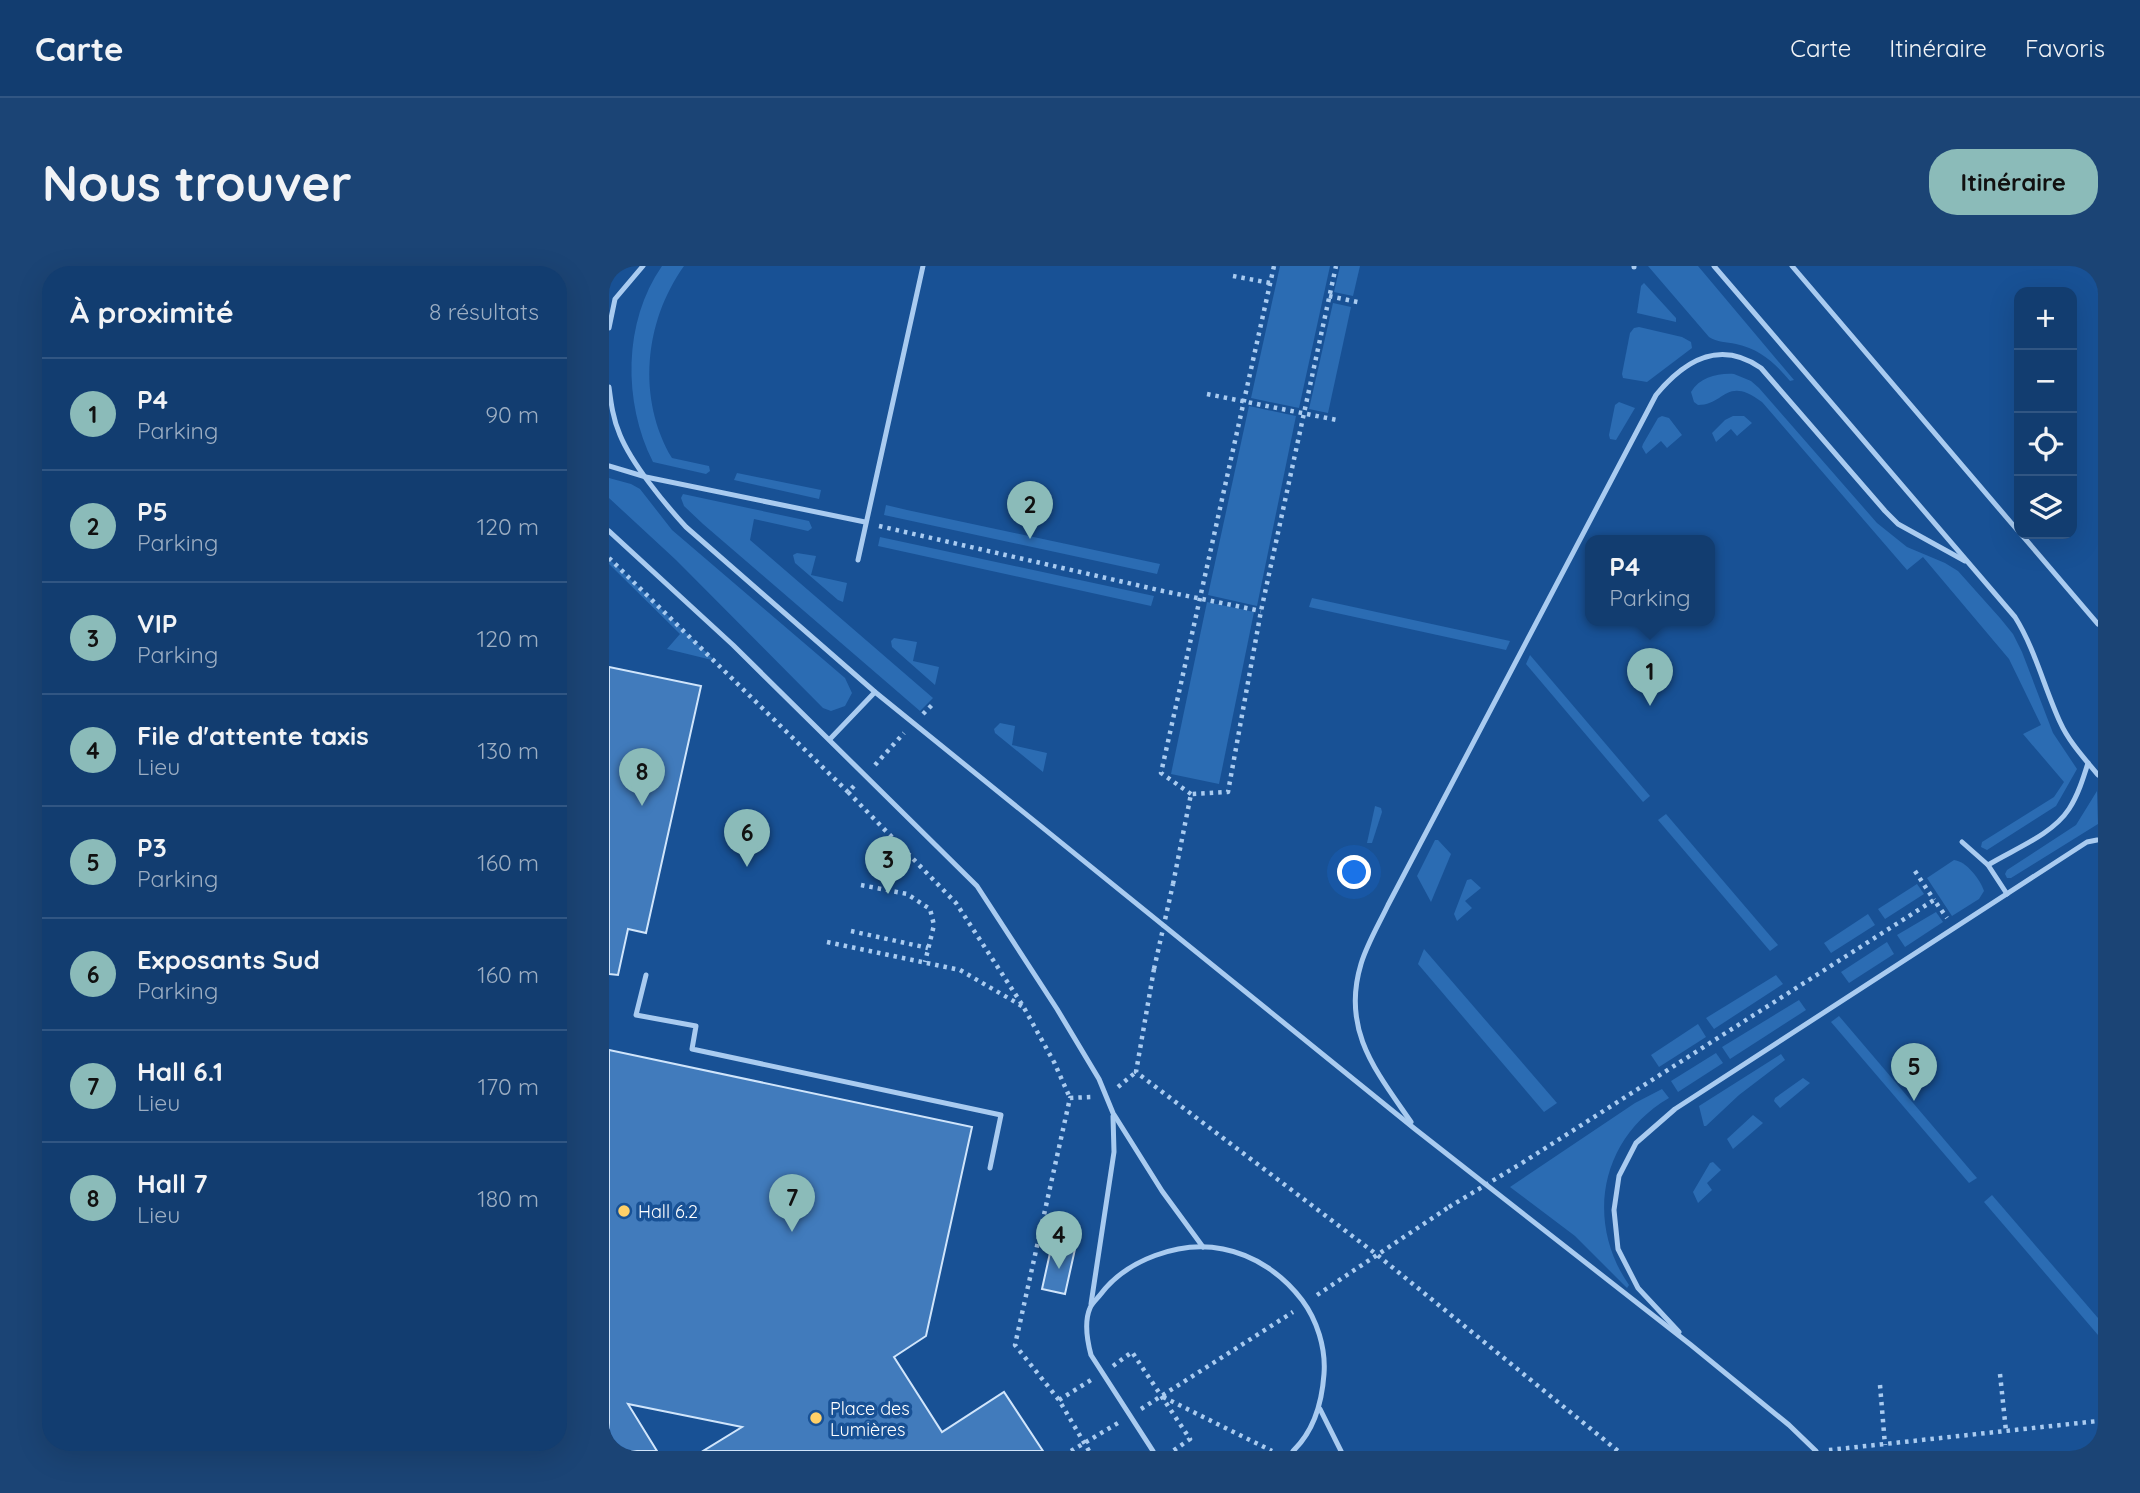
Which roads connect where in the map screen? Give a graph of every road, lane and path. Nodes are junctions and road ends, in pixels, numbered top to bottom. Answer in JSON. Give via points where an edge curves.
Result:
{"nodes":[{"id":1,"x":643,"y":266,"type":"edge"},
{"id":2,"x":923,"y":266,"type":"edge"},
{"id":3,"x":1274,"y":266,"type":"edge"},
{"id":4,"x":1336,"y":266,"type":"edge"},
{"id":5,"x":1714,"y":266,"type":"edge"},
{"id":6,"x":1792,"y":266,"type":"edge"},
{"id":7,"x":1233,"y":276,"type":"dead end"},
{"id":8,"x":1270,"y":283,"type":"junction"},
{"id":9,"x":1329,"y":296,"type":"junction"},
{"id":10,"x":1362,"y":303,"type":"dead end"},
{"id":11,"x":609,"y":328,"type":"edge"},
{"id":12,"x":609,"y":387,"type":"edge"},
{"id":13,"x":1206,"y":394,"type":"dead end"},
{"id":14,"x":1244,"y":401,"type":"junction"},
{"id":15,"x":1303,"y":414,"type":"junction"},
{"id":16,"x":1337,"y":420,"type":"dead end"},
{"id":17,"x":609,"y":466,"type":"edge"},
{"id":18,"x":646,"y":477,"type":"junction"},
{"id":19,"x":865,"y":522,"type":"junction"},
{"id":20,"x":2014,"y":526,"type":"edge"},
{"id":21,"x":609,"y":531,"type":"edge"},
{"id":22,"x":2025,"y":539,"type":"edge"},
{"id":23,"x":609,"y":558,"type":"edge"},
{"id":24,"x":858,"y":560,"type":"dead end"},
{"id":25,"x":1965,"y":561,"type":"junction"},
{"id":26,"x":1199,"y":597,"type":"junction"},
{"id":27,"x":1261,"y":611,"type":"junction"},
{"id":28,"x":2098,"y":624,"type":"edge"},
{"id":29,"x":875,"y":692,"type":"junction"},
{"id":30,"x":932,"y":705,"type":"dead end"},
{"id":31,"x":913,"y":723,"type":"junction"},
{"id":32,"x":830,"y":739,"type":"junction"},
{"id":33,"x":2088,"y":763,"type":"junction"},
{"id":34,"x":865,"y":775,"type":"junction"},
{"id":35,"x":2098,"y":775,"type":"edge"},
{"id":36,"x":848,"y":792,"type":"junction"},
{"id":37,"x":1191,"y":794,"type":"junction"},
{"id":38,"x":2097,"y":840,"type":"edge"},
{"id":39,"x":1962,"y":842,"type":"dead end"},
{"id":40,"x":1988,"y":864,"type":"junction"},
{"id":41,"x":1915,"y":871,"type":"dead end"},
{"id":42,"x":861,"y":885,"type":"dead end"},
{"id":43,"x":2007,"y":894,"type":"junction"},
{"id":44,"x":1934,"y":900,"type":"junction"},
{"id":45,"x":1955,"y":928,"type":"junction"},
{"id":46,"x":851,"y":930,"type":"dead end"},
{"id":47,"x":827,"y":942,"type":"dead end"},
{"id":48,"x":929,"y":948,"type":"junction"},
{"id":49,"x":925,"y":962,"type":"junction"},
{"id":50,"x":646,"y":975,"type":"dead end"},
{"id":51,"x":1023,"y":1006,"type":"junction"},
{"id":52,"x":1136,"y":1072,"type":"junction"},
{"id":53,"x":1107,"y":1097,"type":"junction"},
{"id":54,"x":1070,"y":1098,"type":"junction"},
{"id":55,"x":1113,"y":1113,"type":"junction"},
{"id":56,"x":1415,"y":1129,"type":"junction"},
{"id":57,"x":990,"y":1168,"type":"dead end"},
{"id":58,"x":1203,"y":1247,"type":"junction"},
{"id":59,"x":1376,"y":1254,"type":"junction"},
{"id":60,"x":1305,"y":1304,"type":"junction"},
{"id":61,"x":1090,"y":1307,"type":"junction"},
{"id":62,"x":1691,"y":1345,"type":"junction"},
{"id":63,"x":2000,"y":1374,"type":"dead end"},
{"id":64,"x":1880,"y":1385,"type":"dead end"},
{"id":65,"x":1161,"y":1396,"type":"junction"},
{"id":66,"x":1320,"y":1409,"type":"junction"},
{"id":67,"x":1130,"y":1415,"type":"junction"},
{"id":68,"x":2098,"y":1421,"type":"edge"},
{"id":69,"x":2006,"y":1432,"type":"junction"},
{"id":70,"x":1084,"y":1443,"type":"junction"},
{"id":71,"x":1885,"y":1445,"type":"junction"},
{"id":72,"x":1071,"y":1451,"type":"edge"},
{"id":73,"x":1089,"y":1451,"type":"edge"},
{"id":74,"x":1153,"y":1451,"type":"edge"},
{"id":75,"x":1173,"y":1451,"type":"edge"},
{"id":76,"x":1272,"y":1451,"type":"edge"},
{"id":77,"x":1293,"y":1451,"type":"edge"},
{"id":78,"x":1341,"y":1451,"type":"edge"},
{"id":79,"x":1618,"y":1451,"type":"edge"},
{"id":80,"x":1817,"y":1451,"type":"edge"}],
"edges":[{"from":1,"to":11,"type":"lane","via":[[615,299]]},
{"from":2,"to":19,"type":"lane"},
{"from":3,"to":8,"type":"path"},
{"from":4,"to":9,"type":"path"},
{"from":5,"to":25,"type":"lane"},
{"from":6,"to":20,"type":"lane"},
{"from":7,"to":8,"type":"path"},
{"from":8,"to":14,"type":"path"},
{"from":9,"to":10,"type":"path"},
{"from":9,"to":15,"type":"path"},
{"from":12,"to":18,"type":"lane","via":[[620,437]]},
{"from":13,"to":14,"type":"path"},
{"from":14,"to":15,"type":"path"},
{"from":14,"to":26,"type":"path"},
{"from":15,"to":16,"type":"path"},
{"from":15,"to":27,"type":"path"},
{"from":17,"to":18,"type":"lane"},
{"from":18,"to":19,"type":"lane"},
{"from":18,"to":29,"type":"lane","via":[[686,527]]},
{"from":19,"to":24,"type":"lane"},
{"from":19,"to":26,"type":"path"},
{"from":21,"to":32,"type":"lane"},
{"from":22,"to":28,"type":"lane"},
{"from":23,"to":36,"type":"path"},
{"from":25,"to":33,"type":"lane","via":[[2024,631],[2061,724]]},
{"from":25,"to":56,"type":"lane","via":[[1898,523],[1752,362],[1734,356],[1700,358],[1671,377],[1650,406],[1362,961],[1353,1001],[1363,1044]]},
{"from":26,"to":27,"type":"path"},
{"from":26,"to":37,"type":"path","via":[[1161,774]]},
{"from":27,"to":37,"type":"path","via":[[1228,792]]},
{"from":29,"to":31,"type":"lane"},
{"from":29,"to":32,"type":"lane"},
{"from":30,"to":31,"type":"path"},
{"from":31,"to":34,"type":"path"},
{"from":31,"to":56,"type":"lane"},
{"from":32,"to":34,"type":"lane"},
{"from":33,"to":35,"type":"lane"},
{"from":33,"to":40,"type":"lane","via":[[2076,798],[2060,820]]},
{"from":34,"to":36,"type":"path"},
{"from":34,"to":53,"type":"lane","via":[[977,886],[1057,1009]]},
{"from":36,"to":51,"type":"path","via":[[956,903]]},
{"from":37,"to":52,"type":"path","bridge":true},
{"from":38,"to":43,"type":"lane"},
{"from":39,"to":40,"type":"lane"},
{"from":40,"to":43,"type":"lane"},
{"from":41,"to":44,"type":"path"},
{"from":42,"to":48,"type":"path","via":[[907,894],[930,909],[934,925]]},
{"from":43,"to":45,"type":"lane"},
{"from":44,"to":45,"type":"path"},
{"from":44,"to":59,"type":"path","bridge":true},
{"from":45,"to":62,"type":"lane","via":[[1675,1110],[1636,1143],[1619,1176],[1614,1210],[1618,1249],[1638,1288]]},
{"from":46,"to":48,"type":"path"},
{"from":47,"to":49,"type":"path"},
{"from":48,"to":49,"type":"path"},
{"from":49,"to":51,"type":"path","via":[[960,970]]},
{"from":50,"to":57,"type":"lane","via":[[636,1014],[696,1026],[692,1049],[1001,1115]]},
{"from":51,"to":54,"type":"path"},
{"from":52,"to":53,"type":"path"},
{"from":52,"to":59,"type":"path"},
{"from":53,"to":54,"type":"path"},
{"from":53,"to":55,"type":"lane"},
{"from":54,"to":70,"type":"path","via":[[1015,1345],[1059,1401]]},
{"from":55,"to":58,"type":"lane"},
{"from":55,"to":61,"type":"lane","via":[[1114,1152]]},
{"from":56,"to":62,"type":"lane"},
{"from":58,"to":60,"type":"lane","via":[[1243,1254],[1279,1274]]},
{"from":58,"to":61,"type":"lane","via":[[1143,1261],[1113,1280]]},
{"from":59,"to":60,"type":"path"},
{"from":59,"to":79,"type":"path"},
{"from":60,"to":65,"type":"path"},
{"from":60,"to":66,"type":"lane","via":[[1322,1343],[1325,1364]]},
{"from":61,"to":67,"type":"lane","via":[[1086,1338],[1091,1354]]},
{"from":62,"to":80,"type":"lane"},
{"from":63,"to":69,"type":"path"},
{"from":64,"to":71,"type":"path"},
{"from":65,"to":67,"type":"path"},
{"from":65,"to":75,"type":"path","via":[[1190,1439]]},
{"from":65,"to":76,"type":"path"},
{"from":66,"to":77,"type":"lane"},
{"from":66,"to":78,"type":"lane"},
{"from":67,"to":70,"type":"path"},
{"from":67,"to":74,"type":"lane"},
{"from":68,"to":69,"type":"path"},
{"from":69,"to":71,"type":"path"},
{"from":70,"to":72,"type":"path"},
{"from":70,"to":73,"type":"path"},
{"from":71,"to":80,"type":"path"}]}
